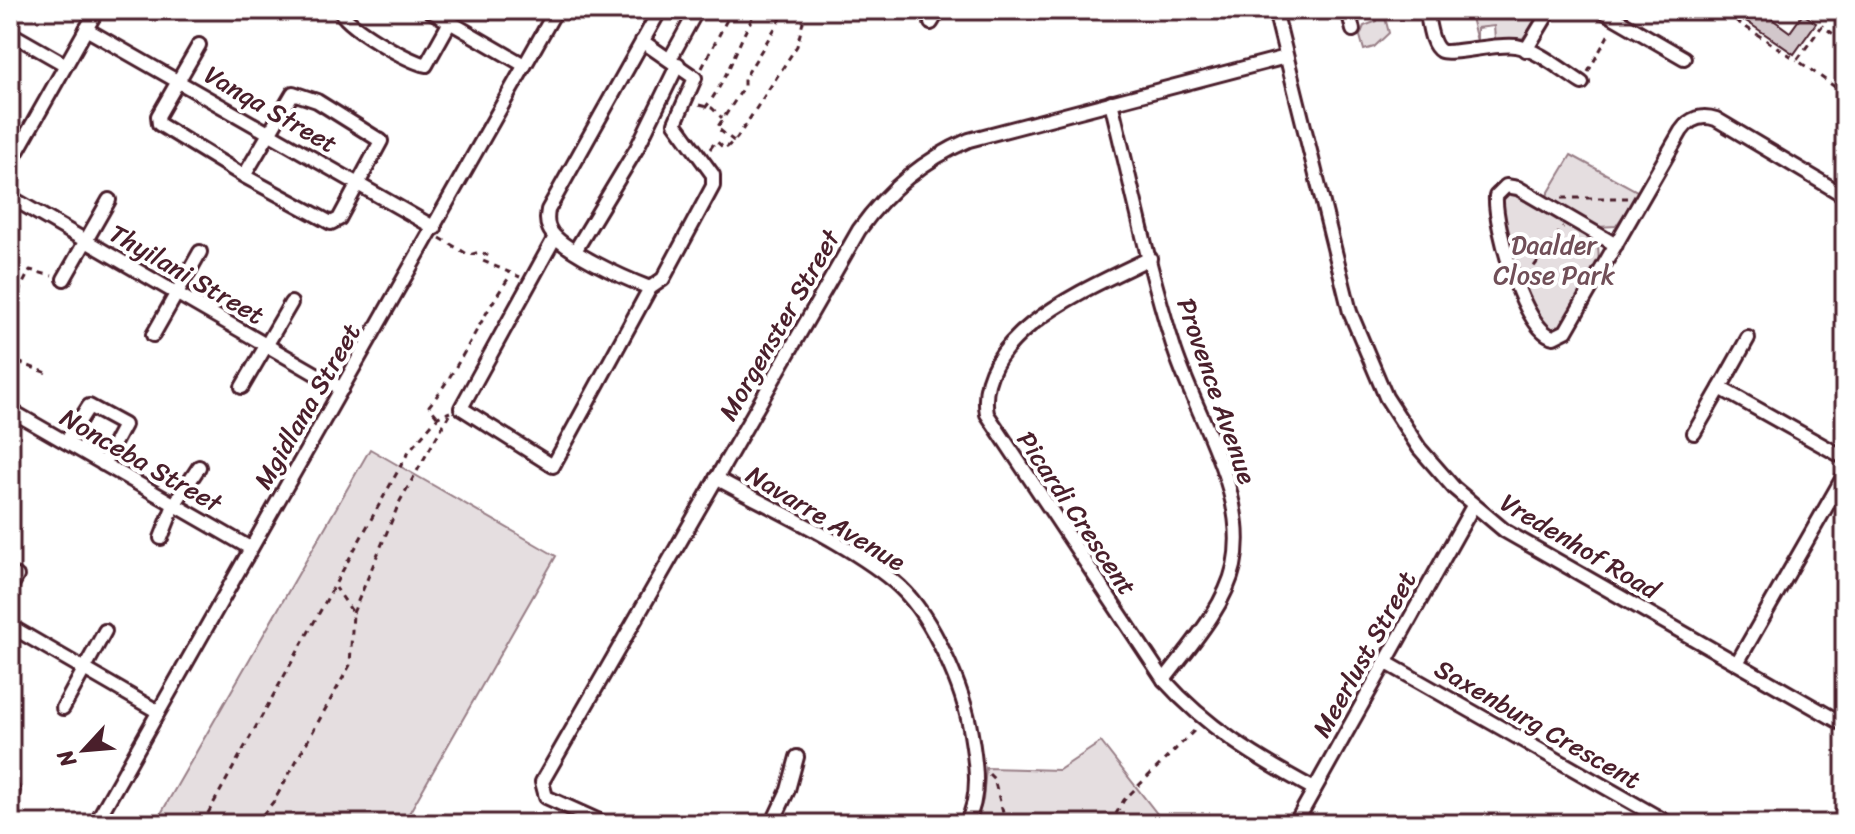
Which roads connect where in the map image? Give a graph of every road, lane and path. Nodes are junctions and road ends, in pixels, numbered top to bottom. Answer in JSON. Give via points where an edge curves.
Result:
{"nodes":[{"id":1,"x":97,"y":10,"type":"edge"},
{"id":2,"x":340,"y":10,"type":"edge"},
{"id":3,"x":429,"y":10,"type":"edge"},
{"id":4,"x":556,"y":10,"type":"edge"},
{"id":5,"x":660,"y":10,"type":"edge"},
{"id":6,"x":697,"y":10,"type":"edge"},
{"id":7,"x":732,"y":10,"type":"edge"},
{"id":8,"x":757,"y":10,"type":"edge"},
{"id":9,"x":786,"y":10,"type":"edge"},
{"id":10,"x":806,"y":10,"type":"edge"},
{"id":11,"x":939,"y":10,"type":"edge"},
{"id":12,"x":1275,"y":10,"type":"edge"},
{"id":13,"x":1348,"y":10,"type":"edge"},
{"id":14,"x":1426,"y":10,"type":"edge"},
{"id":15,"x":1550,"y":10,"type":"edge"},
{"id":16,"x":1601,"y":10,"type":"edge"},
{"id":17,"x":1739,"y":10,"type":"edge"},
{"id":18,"x":1839,"y":10,"type":"edge"},
{"id":19,"x":1845,"y":14,"type":"edge"},
{"id":20,"x":448,"y":17,"type":"edge"},
{"id":21,"x":1616,"y":19,"type":"junction"},
{"id":22,"x":931,"y":23,"type":"dead end"},
{"id":23,"x":86,"y":29,"type":"junction"},
{"id":24,"x":1353,"y":30,"type":"dead end"},
{"id":25,"x":10,"y":33,"type":"edge"},
{"id":26,"x":642,"y":41,"type":"junction"},
{"id":27,"x":1845,"y":42,"type":"edge"},
{"id":28,"x":199,"y":45,"type":"dead end"},
{"id":29,"x":1526,"y":50,"type":"junction"},
{"id":30,"x":1286,"y":57,"type":"junction"},
{"id":31,"x":1684,"y":58,"type":"dead end"},
{"id":32,"x":1797,"y":60,"type":"junction"},
{"id":33,"x":674,"y":61,"type":"junction"},
{"id":34,"x":66,"y":65,"type":"junction"},
{"id":35,"x":524,"y":65,"type":"junction"},
{"id":36,"x":1845,"y":74,"type":"edge"},
{"id":37,"x":695,"y":78,"type":"junction"},
{"id":38,"x":179,"y":82,"type":"junction"},
{"id":39,"x":1582,"y":83,"type":"joint"},
{"id":40,"x":1835,"y":87,"type":"junction"},
{"id":41,"x":1845,"y":93,"type":"edge"},
{"id":42,"x":685,"y":98,"type":"junction"},
{"id":43,"x":1111,"y":102,"type":"junction"},
{"id":44,"x":705,"y":108,"type":"junction"},
{"id":45,"x":722,"y":118,"type":"junction"},
{"id":46,"x":270,"y":134,"type":"junction"},
{"id":47,"x":734,"y":141,"type":"junction"},
{"id":48,"x":701,"y":160,"type":"junction"},
{"id":49,"x":10,"y":164,"type":"edge"},
{"id":50,"x":244,"y":176,"type":"junction"},
{"id":51,"x":360,"y":185,"type":"junction"},
{"id":52,"x":1845,"y":196,"type":"edge"},
{"id":53,"x":10,"y":197,"type":"edge"},
{"id":54,"x":109,"y":200,"type":"dead end"},
{"id":55,"x":1641,"y":201,"type":"junction"},
{"id":56,"x":1543,"y":203,"type":"junction"},
{"id":57,"x":1570,"y":218,"type":"junction"},
{"id":58,"x":435,"y":228,"type":"junction"},
{"id":59,"x":555,"y":237,"type":"junction"},
{"id":60,"x":85,"y":241,"type":"junction"},
{"id":61,"x":1616,"y":245,"type":"junction"},
{"id":62,"x":575,"y":251,"type":"junction"},
{"id":63,"x":200,"y":252,"type":"dead end"},
{"id":64,"x":1150,"y":258,"type":"junction"},
{"id":65,"x":511,"y":275,"type":"junction"},
{"id":66,"x":64,"y":279,"type":"joint"},
{"id":67,"x":534,"y":281,"type":"junction"},
{"id":68,"x":650,"y":288,"type":"junction"},
{"id":69,"x":1518,"y":288,"type":"junction"},
{"id":70,"x":18,"y":293,"type":"dead end"},
{"id":71,"x":176,"y":293,"type":"junction"},
{"id":72,"x":291,"y":303,"type":"dead end"},
{"id":73,"x":153,"y":335,"type":"dead end"},
{"id":74,"x":1748,"y":338,"type":"dead end"},
{"id":75,"x":266,"y":345,"type":"junction"},
{"id":76,"x":10,"y":357,"type":"edge"},
{"id":77,"x":18,"y":362,"type":"junction"},
{"id":78,"x":10,"y":373,"type":"edge"},
{"id":79,"x":47,"y":373,"type":"dead end"},
{"id":80,"x":242,"y":387,"type":"dead end"},
{"id":81,"x":1720,"y":388,"type":"junction"},
{"id":82,"x":342,"y":389,"type":"junction"},
{"id":83,"x":10,"y":410,"type":"edge"},
{"id":84,"x":456,"y":410,"type":"junction"},
{"id":85,"x":438,"y":417,"type":"junction"},
{"id":86,"x":1694,"y":433,"type":"dead end"},
{"id":87,"x":66,"y":442,"type":"junction"},
{"id":88,"x":1845,"y":458,"type":"edge"},
{"id":89,"x":103,"y":464,"type":"junction"},
{"id":90,"x":199,"y":467,"type":"dead end"},
{"id":91,"x":1845,"y":474,"type":"edge"},
{"id":92,"x":716,"y":478,"type":"junction"},
{"id":93,"x":174,"y":505,"type":"junction"},
{"id":94,"x":1473,"y":506,"type":"junction"},
{"id":95,"x":161,"y":538,"type":"dead end"},
{"id":96,"x":250,"y":548,"type":"junction"},
{"id":97,"x":17,"y":576,"type":"dead end"},
{"id":98,"x":10,"y":588,"type":"edge"},
{"id":99,"x":336,"y":588,"type":"junction"},
{"id":100,"x":353,"y":613,"type":"junction"},
{"id":101,"x":10,"y":626,"type":"edge"},
{"id":102,"x":105,"y":631,"type":"dead end"},
{"id":103,"x":1385,"y":662,"type":"junction"},
{"id":104,"x":1737,"y":663,"type":"junction"},
{"id":105,"x":84,"y":668,"type":"junction"},
{"id":106,"x":1164,"y":680,"type":"junction"},
{"id":107,"x":63,"y":708,"type":"dead end"},
{"id":108,"x":157,"y":711,"type":"junction"},
{"id":109,"x":1205,"y":721,"type":"junction"},
{"id":110,"x":1845,"y":725,"type":"edge"},
{"id":111,"x":797,"y":757,"type":"dead end"},
{"id":112,"x":975,"y":760,"type":"junction"},
{"id":113,"x":1314,"y":789,"type":"junction"},
{"id":114,"x":95,"y":824,"type":"edge"},
{"id":115,"x":202,"y":824,"type":"edge"},
{"id":116,"x":255,"y":824,"type":"edge"},
{"id":117,"x":606,"y":824,"type":"edge"},
{"id":118,"x":772,"y":824,"type":"edge"},
{"id":119,"x":966,"y":824,"type":"edge"},
{"id":120,"x":1006,"y":824,"type":"edge"},
{"id":121,"x":1110,"y":824,"type":"edge"},
{"id":122,"x":1295,"y":824,"type":"edge"},
{"id":123,"x":1670,"y":824,"type":"edge"}],
"edges":[{"from":1,"to":23,"type":"street"},
{"from":2,"to":20,"type":"street","via":[[343,18],[374,38],[426,65]]},
{"from":3,"to":20,"type":"street"},
{"from":4,"to":35,"type":"street","name":"Mgidlana Street"},
{"from":5,"to":26,"type":"street"},
{"from":6,"to":33,"type":"street"},
{"from":7,"to":37,"type":"path"},
{"from":8,"to":44,"type":"path"},
{"from":9,"to":45,"type":"path"},
{"from":10,"to":47,"type":"path","via":[[797,46]]},
{"from":11,"to":22,"type":"street"},
{"from":12,"to":30,"type":"street","name":"Vredenhof Road"},
{"from":13,"to":24,"type":"street"},
{"from":14,"to":29,"type":"street","via":[[1440,51],[1486,45]]},
{"from":15,"to":29,"type":"street"},
{"from":16,"to":21,"type":"street"},
{"from":17,"to":32,"type":"path","via":[[1735,20]]},
{"from":18,"to":19,"type":"street"},
{"from":20,"to":35,"type":"street"},
{"from":21,"to":31,"type":"street"},
{"from":21,"to":39,"type":"path"},
{"from":23,"to":34,"type":"street"},
{"from":23,"to":38,"type":"street","name":"Vanqa Street"},
{"from":25,"to":34,"type":"street"},
{"from":26,"to":33,"type":"street"},
{"from":26,"to":59,"type":"street","via":[[548,210],[547,225]]},
{"from":27,"to":32,"type":"path","via":[[1822,26]]},
{"from":28,"to":38,"type":"street"},
{"from":29,"to":39,"type":"street"},
{"from":30,"to":43,"type":"street","name":"Morgenster Street"},
{"from":30,"to":94,"type":"street","name":"Vredenhof Road","via":[[1350,312],[1366,355],[1401,423]]},
{"from":32,"to":40,"type":"path"},
{"from":33,"to":37,"type":"street"},
{"from":33,"to":62,"type":"street","via":[[637,148]]},
{"from":34,"to":49,"type":"street"},
{"from":35,"to":58,"type":"street","name":"Mgidlana Street"},
{"from":36,"to":40,"type":"path"},
{"from":37,"to":42,"type":"street"},
{"from":38,"to":46,"type":"street","name":"Vanqa Street"},
{"from":38,"to":50,"type":"street","via":[[158,116],[159,124]]},
{"from":40,"to":41,"type":"path"},
{"from":42,"to":44,"type":"path"},
{"from":42,"to":48,"type":"street","via":[[675,123]]},
{"from":43,"to":64,"type":"street","name":"Provence Avenue"},
{"from":43,"to":92,"type":"street","name":"Morgenster Street","via":[[969,140],[931,159],[897,185],[859,230]]},
{"from":44,"to":45,"type":"path"},
{"from":45,"to":47,"type":"path","via":[[717,128]]},
{"from":46,"to":50,"type":"street"},
{"from":46,"to":51,"type":"street","name":"Vanqa Street"},
{"from":46,"to":51,"type":"street","via":[[293,93],[317,101],[380,139]]},
{"from":47,"to":48,"type":"path","via":[[725,149],[716,141]]},
{"from":48,"to":68,"type":"street","via":[[713,175],[713,186],[663,279]]},
{"from":50,"to":51,"type":"street","via":[[331,223]]},
{"from":51,"to":58,"type":"street","name":"Vanqa Street"},
{"from":52,"to":55,"type":"street","via":[[1704,116],[1688,123]]},
{"from":53,"to":60,"type":"street","name":"Thyilani Street"},
{"from":54,"to":60,"type":"street"},
{"from":55,"to":56,"type":"path","via":[[1567,197]]},
{"from":55,"to":61,"type":"street"},
{"from":56,"to":57,"type":"street"},
{"from":56,"to":69,"type":"street","via":[[1512,186],[1496,196]]},
{"from":57,"to":61,"type":"street"},
{"from":57,"to":69,"type":"path"},
{"from":58,"to":65,"type":"path","via":[[441,241],[469,255],[487,255],[483,261]]},
{"from":58,"to":82,"type":"street","name":"Mgidlana Street"},
{"from":59,"to":62,"type":"street"},
{"from":59,"to":67,"type":"street"},
{"from":60,"to":66,"type":"street"},
{"from":60,"to":71,"type":"street","name":"Thyilani Street"},
{"from":61,"to":69,"type":"street","via":[[1559,336],[1541,332]]},
{"from":62,"to":68,"type":"street"},
{"from":63,"to":71,"type":"street"},
{"from":64,"to":106,"type":"street","name":"Provence Avenue","via":[[1173,345],[1228,485],[1238,534],[1226,589]]},
{"from":64,"to":106,"type":"street","name":"Picardi Crescent","via":[[1035,319],[999,363],[985,403],[994,427]]},
{"from":65,"to":67,"type":"path"},
{"from":65,"to":85,"type":"path","via":[[429,406]]},
{"from":66,"to":70,"type":"path","via":[[30,270]]},
{"from":67,"to":84,"type":"street"},
{"from":68,"to":84,"type":"street","via":[[553,466]]},
{"from":71,"to":73,"type":"street"},
{"from":71,"to":75,"type":"street","name":"Thyilani Street"},
{"from":72,"to":75,"type":"street"},
{"from":74,"to":81,"type":"street"},
{"from":75,"to":80,"type":"street"},
{"from":75,"to":82,"type":"street","name":"Thyilani Street"},
{"from":76,"to":77,"type":"path"},
{"from":77,"to":78,"type":"path"},
{"from":77,"to":79,"type":"path"},
{"from":81,"to":86,"type":"street"},
{"from":81,"to":88,"type":"street"},
{"from":82,"to":96,"type":"street","name":"Mgidlana Street"},
{"from":83,"to":87,"type":"street","name":"Nonceba Street"},
{"from":84,"to":85,"type":"path"},
{"from":84,"to":100,"type":"path","via":[[400,501]]},
{"from":85,"to":99,"type":"path","via":[[409,451]]},
{"from":87,"to":89,"type":"street","name":"Nonceba Street"},
{"from":87,"to":89,"type":"street","via":[[89,406],[124,425]]},
{"from":89,"to":93,"type":"street","name":"Nonceba Street"},
{"from":90,"to":93,"type":"street"},
{"from":91,"to":104,"type":"street"},
{"from":92,"to":112,"type":"street","name":"Navarre Avenue","via":[[876,567],[902,589],[924,619],[961,693]]},
{"from":92,"to":117,"type":"street","name":"Morgenster Street","via":[[542,782],[546,797]]},
{"from":93,"to":95,"type":"street"},
{"from":93,"to":96,"type":"street","name":"Nonceba Street"},
{"from":94,"to":103,"type":"street","name":"Meerlust Street"},
{"from":94,"to":104,"type":"street","name":"Vredenhof Road","via":[[1505,531]]},
{"from":96,"to":108,"type":"street","name":"Mgidlana Street"},
{"from":97,"to":98,"type":"street"},
{"from":99,"to":100,"type":"path"},
{"from":99,"to":115,"type":"path"},
{"from":100,"to":116,"type":"path","via":[[350,665],[274,801]]},
{"from":101,"to":105,"type":"street"},
{"from":102,"to":105,"type":"street"},
{"from":103,"to":113,"type":"street","name":"Meerlust Street"},
{"from":103,"to":123,"type":"street","name":"Saxenburg Crescent"},
{"from":104,"to":110,"type":"street","name":"Vredenhof Road"},
{"from":105,"to":107,"type":"street"},
{"from":105,"to":108,"type":"street"},
{"from":106,"to":109,"type":"street","name":"Picardi Crescent"},
{"from":108,"to":114,"type":"street","name":"Mgidlana Street"},
{"from":109,"to":113,"type":"street","name":"Picardi Crescent","via":[[1236,746]]},
{"from":109,"to":121,"type":"path","via":[[1124,800]]},
{"from":111,"to":118,"type":"street"},
{"from":112,"to":119,"type":"street","name":"Navarre Avenue","via":[[975,800]]},
{"from":112,"to":120,"type":"path","via":[[994,779]]},
{"from":113,"to":122,"type":"street","name":"Meerlust Street"}]}
